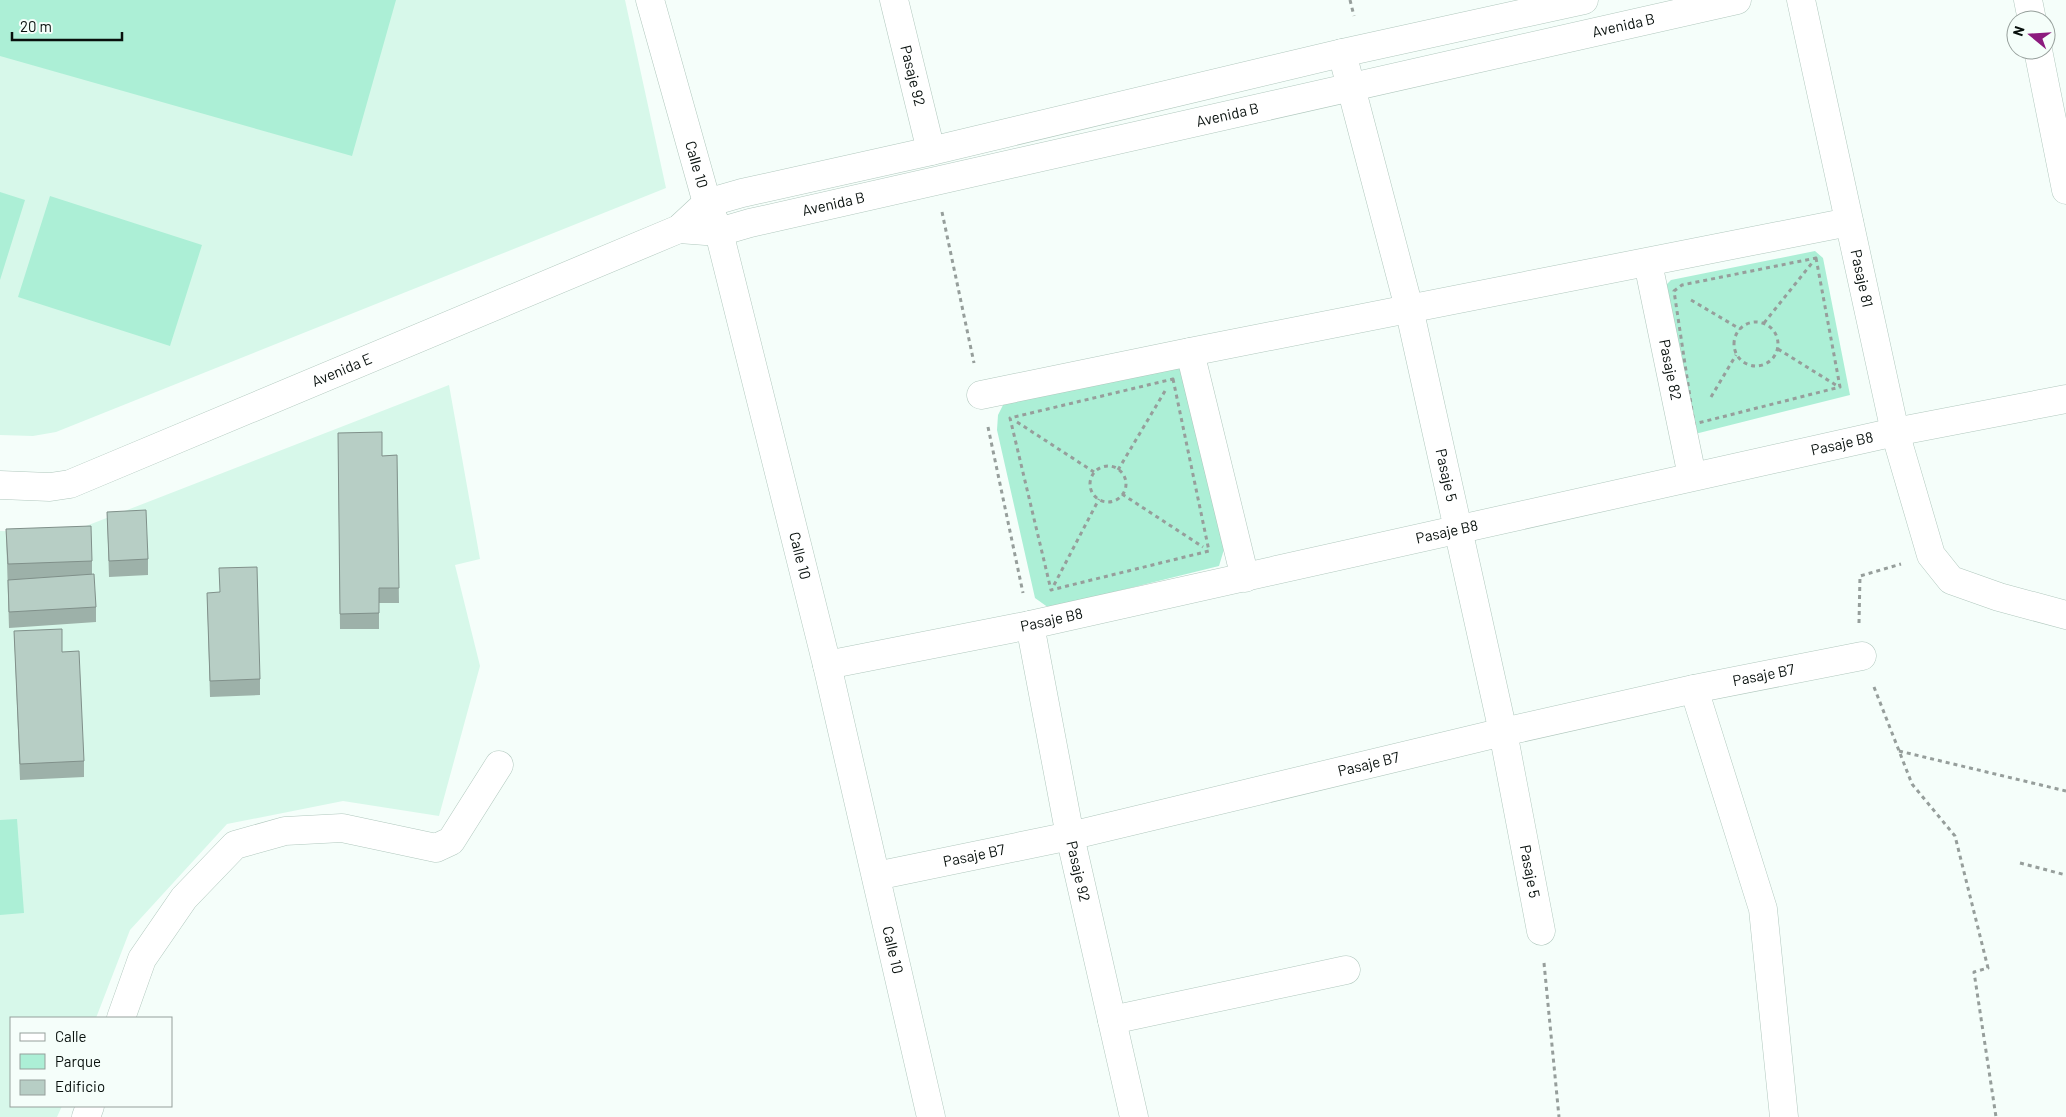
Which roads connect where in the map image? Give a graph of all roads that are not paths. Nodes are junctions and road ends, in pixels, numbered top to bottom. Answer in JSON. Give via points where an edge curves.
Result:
{"nodes":[{"id":1,"x":650,"y":0,"type":"edge"},
{"id":2,"x":894,"y":0,"type":"edge"},
{"id":3,"x":1584,"y":0,"type":"edge"},
{"id":4,"x":1737,"y":0,"type":"edge"},
{"id":5,"x":1801,"y":0,"type":"edge"},
{"id":6,"x":1342,"y":53,"type":"junction"},
{"id":7,"x":2040,"y":60,"type":"edge"},
{"id":8,"x":1351,"y":88,"type":"junction"},
{"id":9,"x":931,"y":151,"type":"junction"},
{"id":10,"x":2066,"y":190,"type":"edge"},
{"id":11,"x":707,"y":203,"type":"junction"},
{"id":12,"x":1849,"y":222,"type":"junction"},
{"id":13,"x":679,"y":229,"type":"junction"},
{"id":14,"x":719,"y":232,"type":"junction"},
{"id":15,"x":1648,"y":263,"type":"junction"},
{"id":16,"x":1409,"y":308,"type":"junction"},
{"id":17,"x":1190,"y":352,"type":"junction"},
{"id":18,"x":981,"y":395,"type":"dead end"},
{"id":19,"x":2066,"y":399,"type":"edge"},
{"id":20,"x":1895,"y":432,"type":"junction"},
{"id":21,"x":1692,"y":476,"type":"junction"},
{"id":22,"x":0,"y":485,"type":"edge"},
{"id":23,"x":1458,"y":530,"type":"junction"},
{"id":24,"x":1245,"y":578,"type":"junction"},
{"id":25,"x":2066,"y":614,"type":"edge"},
{"id":26,"x":1030,"y":625,"type":"junction"},
{"id":27,"x":1862,"y":656,"type":"road end"},
{"id":28,"x":827,"y":665,"type":"junction"},
{"id":29,"x":1694,"y":689,"type":"junction"},
{"id":30,"x":1503,"y":732,"type":"junction"},
{"id":31,"x":499,"y":765,"type":"dead end"},
{"id":32,"x":1070,"y":836,"type":"junction"},
{"id":33,"x":876,"y":876,"type":"junction"},
{"id":34,"x":1541,"y":931,"type":"road end"},
{"id":35,"x":1346,"y":970,"type":"dead end"},
{"id":36,"x":121,"y":1017,"type":"edge"},
{"id":37,"x":1112,"y":1020,"type":"junction"},
{"id":38,"x":931,"y":1117,"type":"edge"},
{"id":39,"x":1134,"y":1117,"type":"edge"},
{"id":40,"x":1784,"y":1117,"type":"edge"}],
"edges":[{"from":1,"to":11,"type":"street","name":"Calle 10"},
{"from":2,"to":9,"type":"street","name":"Pasaje 92"},
{"from":3,"to":6,"type":"street"},
{"from":4,"to":8,"type":"street","name":"Avenida B"},
{"from":5,"to":12,"type":"street","name":"Pasaje 81"},
{"from":6,"to":8,"type":"street","name":"Pasaje 5"},
{"from":6,"to":9,"type":"street"},
{"from":7,"to":10,"type":"street"},
{"from":8,"to":14,"type":"street","name":"Avenida B"},
{"from":8,"to":16,"type":"street","name":"Pasaje 5"},
{"from":9,"to":11,"type":"street"},
{"from":11,"to":13,"type":"street","name":"Avenida E"},
{"from":11,"to":14,"type":"street","name":"Calle 10"},
{"from":12,"to":15,"type":"street"},
{"from":12,"to":20,"type":"street","name":"Pasaje 81"},
{"from":13,"to":14,"type":"street","name":"Avenida E"},
{"from":13,"to":22,"type":"street","name":"Avenida E","via":[[70,484],[50,487]]},
{"from":14,"to":28,"type":"street","name":"Calle 10"},
{"from":15,"to":16,"type":"street"},
{"from":15,"to":21,"type":"street","name":"Pasaje 82"},
{"from":16,"to":17,"type":"street"},
{"from":16,"to":23,"type":"street","name":"Pasaje 5"},
{"from":17,"to":18,"type":"street"},
{"from":17,"to":24,"type":"street"},
{"from":19,"to":20,"type":"street","name":"Pasaje B8"},
{"from":20,"to":21,"type":"street","name":"Pasaje B8"},
{"from":20,"to":25,"type":"street","name":"Pasaje 81","via":[[1931,555],[1951,580],[1999,597]]},
{"from":21,"to":23,"type":"street","name":"Pasaje B8"},
{"from":23,"to":24,"type":"street","name":"Pasaje B8"},
{"from":23,"to":30,"type":"street","name":"Pasaje 5"},
{"from":24,"to":26,"type":"street","name":"Pasaje B8"},
{"from":26,"to":28,"type":"street","name":"Pasaje B8"},
{"from":26,"to":32,"type":"street","name":"Pasaje 92"},
{"from":27,"to":29,"type":"street","name":"Pasaje B7"},
{"from":28,"to":33,"type":"street","name":"Calle 10"},
{"from":29,"to":30,"type":"street","name":"Pasaje B7"},
{"from":29,"to":40,"type":"street","via":[[1763,908]]},
{"from":30,"to":32,"type":"street","name":"Pasaje B7"},
{"from":30,"to":34,"type":"street","name":"Pasaje 5"},
{"from":31,"to":36,"type":"street","via":[[451,841],[436,848],[342,828],[285,831],[235,845],[184,898],[142,959]]},
{"from":32,"to":33,"type":"street","name":"Pasaje B7"},
{"from":32,"to":37,"type":"street","name":"Pasaje 92"},
{"from":33,"to":38,"type":"street","name":"Calle 10"},
{"from":35,"to":37,"type":"street"},
{"from":37,"to":39,"type":"street","name":"Pasaje 92"}]}
